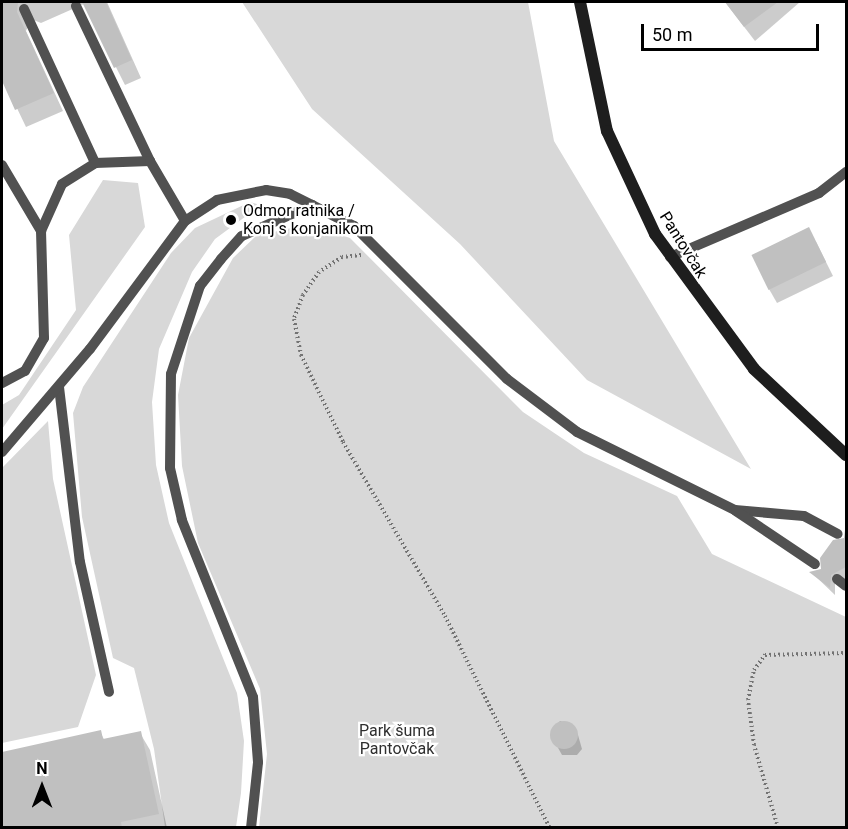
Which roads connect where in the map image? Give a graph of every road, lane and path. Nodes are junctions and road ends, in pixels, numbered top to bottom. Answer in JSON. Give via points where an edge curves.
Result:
{"nodes":[{"id":1,"x":580,"y":2,"type":"edge"},
{"id":2,"x":76,"y":6,"type":"dead end"},
{"id":3,"x":24,"y":9,"type":"dead end"},
{"id":4,"x":150,"y":161,"type":"junction"},
{"id":5,"x":95,"y":163,"type":"junction"},
{"id":6,"x":2,"y":165,"type":"edge"},
{"id":7,"x":846,"y":172,"type":"edge"},
{"id":8,"x":312,"y":205,"type":"junction"},
{"id":9,"x":185,"y":221,"type":"junction"},
{"id":10,"x":41,"y":231,"type":"junction"},
{"id":11,"x":385,"y":254,"type":"junction"},
{"id":12,"x":670,"y":257,"type":"junction"},
{"id":13,"x":2,"y":383,"type":"edge"},
{"id":14,"x":59,"y":387,"type":"junction"},
{"id":15,"x":2,"y":452,"type":"edge"},
{"id":16,"x":846,"y":455,"type":"edge"},
{"id":17,"x":735,"y":510,"type":"junction"},
{"id":18,"x":837,"y":534,"type":"dead end"},
{"id":19,"x":815,"y":564,"type":"dead end"},
{"id":20,"x":837,"y":579,"type":"dead end"},
{"id":21,"x":846,"y":586,"type":"edge"},
{"id":22,"x":846,"y":653,"type":"edge"},
{"id":23,"x":109,"y":692,"type":"dead end"},
{"id":24,"x":251,"y":828,"type":"edge"},
{"id":25,"x":550,"y":828,"type":"edge"},
{"id":26,"x":778,"y":828,"type":"edge"}],
"edges":[{"from":1,"to":12,"type":"main road","name":"Pantovčak","via":[[607,130],[630,187]]},
{"from":2,"to":4,"type":"lane"},
{"from":3,"to":5,"type":"lane"},
{"from":4,"to":5,"type":"lane"},
{"from":4,"to":9,"type":"lane"},
{"from":5,"to":10,"type":"lane","via":[[62,184]]},
{"from":6,"to":10,"type":"lane"},
{"from":7,"to":12,"type":"lane","via":[[819,193]]},
{"from":8,"to":9,"type":"lane","via":[[290,194],[239,192]]},
{"from":8,"to":11,"type":"lane","via":[[354,226]]},
{"from":8,"to":24,"type":"lane","via":[[242,236],[221,259],[196,295],[171,374],[170,468],[182,520],[253,697],[258,762]]},
{"from":9,"to":14,"type":"lane"},
{"from":10,"to":13,"type":"lane","via":[[44,338],[25,371]]},
{"from":11,"to":17,"type":"lane","via":[[507,379],[577,432]]},
{"from":11,"to":25,"type":"path","via":[[342,257],[319,272],[294,319],[301,355],[343,442],[445,616]]},
{"from":12,"to":16,"type":"main road","name":"Pantovčak","via":[[754,369]]},
{"from":14,"to":15,"type":"lane"},
{"from":14,"to":23,"type":"lane","via":[[80,562]]},
{"from":17,"to":18,"type":"lane","via":[[804,516]]},
{"from":17,"to":19,"type":"lane"},
{"from":20,"to":21,"type":"lane"},
{"from":22,"to":26,"type":"path","via":[[765,655],[754,670],[748,700],[754,745]]}]}
